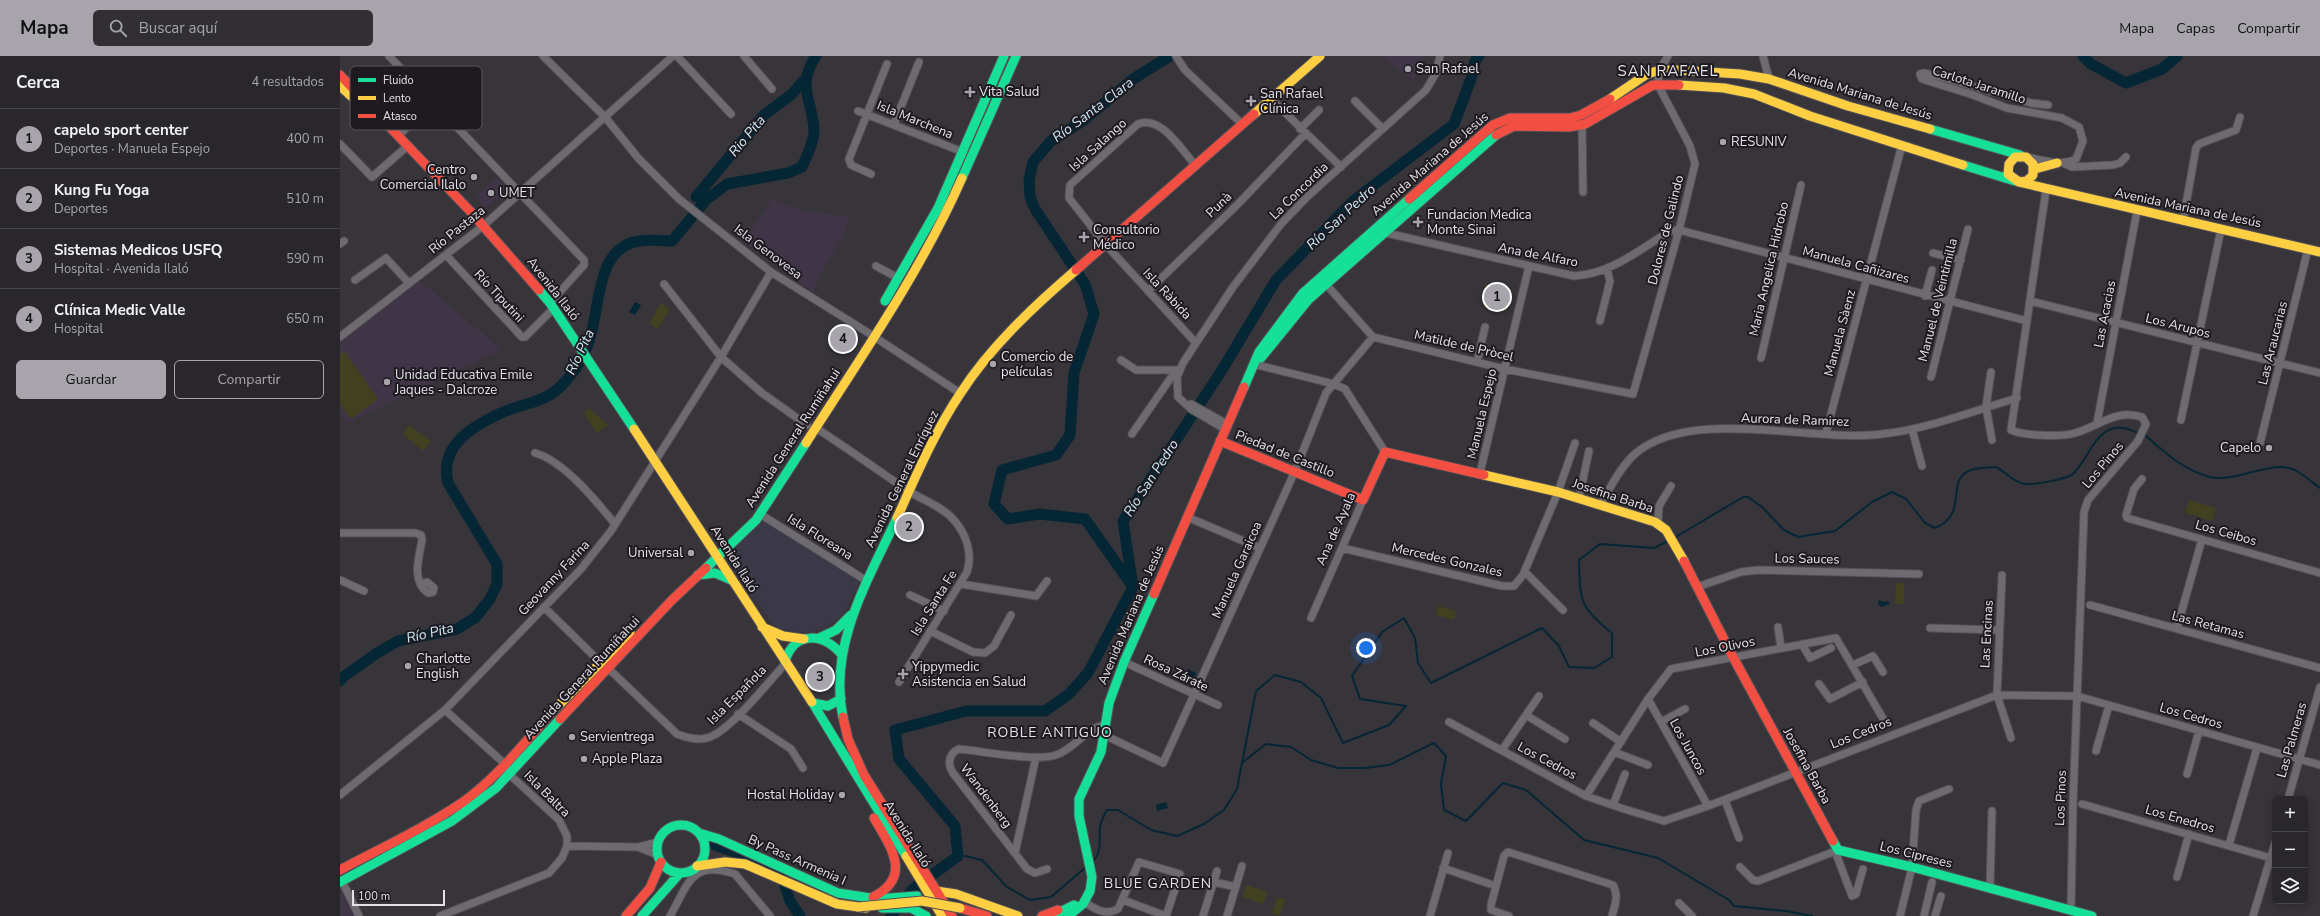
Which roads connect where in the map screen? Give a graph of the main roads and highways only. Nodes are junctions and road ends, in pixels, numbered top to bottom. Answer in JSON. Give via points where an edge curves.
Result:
{"nodes":[{"id":1,"x":1004,"y":56,"type":"edge"},
{"id":2,"x":1016,"y":56,"type":"edge"},
{"id":3,"x":1320,"y":56,"type":"edge"},
{"id":4,"x":340,"y":66,"type":"edge"},
{"id":5,"x":340,"y":75,"type":"edge"},
{"id":6,"x":350,"y":77,"type":"edge"},
{"id":7,"x":350,"y":85,"type":"edge"},
{"id":8,"x":342,"y":91,"type":"edge"},
{"id":9,"x":350,"y":99,"type":"edge"},
{"id":10,"x":1502,"y":119,"type":"junction"},
{"id":11,"x":1506,"y":128,"type":"junction"},
{"id":12,"x":382,"y":130,"type":"edge"},
{"id":13,"x":393,"y":130,"type":"edge"},
{"id":14,"x":400,"y":130,"type":"edge"},
{"id":15,"x":2023,"y":156,"type":"junction"},
{"id":16,"x":2060,"y":163,"type":"road end"},
{"id":17,"x":429,"y":168,"type":"junction"},
{"id":18,"x":2035,"y":170,"type":"junction"},
{"id":19,"x":2017,"y":182,"type":"junction"},
{"id":20,"x":2048,"y":190,"type":"junction"},
{"id":21,"x":1381,"y":230,"type":"junction"},
{"id":22,"x":2320,"y":252,"type":"edge"},
{"id":23,"x":870,"y":334,"type":"junction"},
{"id":24,"x":812,"y":426,"type":"junction"},
{"id":25,"x":1220,"y":441,"type":"junction"},
{"id":26,"x":1385,"y":452,"type":"joint"},
{"id":27,"x":1363,"y":500,"type":"joint"},
{"id":28,"x":714,"y":554,"type":"junction"},
{"id":29,"x":698,"y":575,"type":"junction"},
{"id":30,"x":731,"y":580,"type":"junction"},
{"id":31,"x":853,"y":612,"type":"junction"},
{"id":32,"x":762,"y":627,"type":"junction"},
{"id":33,"x":819,"y":638,"type":"junction"},
{"id":34,"x":804,"y":639,"type":"junction"},
{"id":35,"x":842,"y":655,"type":"junction"},
{"id":36,"x":785,"y":662,"type":"junction"},
{"id":37,"x":841,"y":700,"type":"junction"},
{"id":38,"x":813,"y":703,"type":"junction"},
{"id":39,"x":848,"y":760,"type":"junction"},
{"id":40,"x":699,"y":833,"type":"junction"},
{"id":41,"x":1837,"y":851,"type":"joint"},
{"id":42,"x":659,"y":859,"type":"junction"},
{"id":43,"x":914,"y":862,"type":"junction"},
{"id":44,"x":697,"y":866,"type":"junction"},
{"id":45,"x":340,"y":870,"type":"edge"},
{"id":46,"x":680,"y":873,"type":"junction"},
{"id":47,"x":1093,"y":880,"type":"junction"},
{"id":48,"x":341,"y":881,"type":"edge"},
{"id":49,"x":932,"y":889,"type":"junction"},
{"id":50,"x":867,"y":899,"type":"junction"},
{"id":51,"x":909,"y":901,"type":"junction"},
{"id":52,"x":1073,"y":905,"type":"junction"},
{"id":53,"x":858,"y":907,"type":"junction"},
{"id":54,"x":626,"y":916,"type":"edge"},
{"id":55,"x":642,"y":916,"type":"edge"},
{"id":56,"x":928,"y":916,"type":"edge"},
{"id":57,"x":942,"y":916,"type":"edge"},
{"id":58,"x":952,"y":916,"type":"edge"},
{"id":59,"x":987,"y":916,"type":"edge"},
{"id":60,"x":1004,"y":916,"type":"edge"},
{"id":61,"x":1018,"y":916,"type":"edge"},
{"id":62,"x":1042,"y":916,"type":"edge"},
{"id":63,"x":1052,"y":916,"type":"edge"},
{"id":64,"x":1068,"y":916,"type":"edge"},
{"id":65,"x":2092,"y":916,"type":"edge"}],
"edges":[{"from":1,"to":23,"type":"main road","name":"Avenida General Rumiñahui","via":[[938,208]]},
{"from":2,"to":23,"type":"main road","name":"Avenida General Rumiñahui","via":[[948,210]]},
{"from":3,"to":31,"type":"main road","name":"Avenida General Enríquez","via":[[1065,279],[996,346],[960,393],[932,440]]},
{"from":4,"to":6,"type":"main road"},
{"from":5,"to":7,"type":"main road","name":"Avenida Ilaló"},
{"from":8,"to":9,"type":"main road"},
{"from":10,"to":11,"type":"main road"},
{"from":10,"to":15,"type":"main road","name":"Avenida Mariana de Jesús","via":[[1570,118],[1582,115],[1620,94],[1647,74],[1658,71],[1740,74],[1769,79],[1848,106]]},
{"from":10,"to":21,"type":"main road","name":"Avenida Mariana de Jesús"},
{"from":11,"to":19,"type":"main road","name":"Avenida Mariana de Jesús","via":[[1582,125],[1658,84],[1724,88],[1754,94],[1810,116]]},
{"from":11,"to":21,"type":"main road","name":"Avenida Mariana de Jesús"},
{"from":12,"to":17,"type":"main road","via":[[416,164]]},
{"from":13,"to":17,"type":"main road","name":"Avenida Ilaló"},
{"from":14,"to":17,"type":"main road","via":[[422,154]]},
{"from":15,"to":18,"type":"main road","via":[[2031,160]]},
{"from":15,"to":19,"type":"main road","via":[[2011,160],[2008,169],[2011,178]]},
{"from":16,"to":18,"type":"main road"},
{"from":17,"to":28,"type":"main road","name":"Avenida Ilaló","via":[[552,305],[671,484]]},
{"from":18,"to":19,"type":"main road","via":[[2031,178]]},
{"from":18,"to":20,"type":"main road"},
{"from":19,"to":20,"type":"main road","name":"Avenida Mariana de Jesús"},
{"from":20,"to":22,"type":"main road","name":"Avenida Mariana de Jesús"},
{"from":21,"to":25,"type":"main road","name":"Avenida Mariana de Jesús","via":[[1323,281],[1264,356],[1253,364]]},
{"from":23,"to":24,"type":"main road","name":"Avenida General Rumiñahui"},
{"from":24,"to":28,"type":"main road","name":"Avenida General Rumiñahui","via":[[756,506]]},
{"from":24,"to":28,"type":"main road","name":"Avenida General Rumiñahui","via":[[760,514]]},
{"from":25,"to":27,"type":"main road","name":"Piedad de Castillo"},
{"from":25,"to":47,"type":"main road","name":"Avenida Mariana de Jesús","via":[[1124,662],[1109,703],[1099,757],[1079,799],[1077,815]]},
{"from":26,"to":27,"type":"main road","name":"Ana de Ayala"},
{"from":26,"to":41,"type":"main road","name":"Josefina Barba","via":[[1558,492],[1658,524],[1676,545]]},
{"from":28,"to":29,"type":"main road","name":"Avenida General Rumiñahui"},
{"from":28,"to":30,"type":"main road","name":"Avenida Ilaló"},
{"from":28,"to":45,"type":"main road","name":"Avenida General Rumiñahui","via":[[552,712],[505,764],[453,808]]},
{"from":29,"to":30,"type":"main road","via":[[715,573]]},
{"from":29,"to":48,"type":"main road","name":"Avenida General Rumiñahui","via":[[485,797],[461,815]]},
{"from":30,"to":32,"type":"main road","name":"Avenida Ilaló"},
{"from":31,"to":33,"type":"main road","name":"Avenida General Enríquez","via":[[836,630]]},
{"from":31,"to":35,"type":"main road","name":"Avenida General Enríquez"},
{"from":32,"to":34,"type":"main road","via":[[783,636]]},
{"from":32,"to":36,"type":"main road","name":"Avenida Ilaló"},
{"from":33,"to":34,"type":"main road"},
{"from":33,"to":35,"type":"main road","via":[[833,644]]},
{"from":34,"to":36,"type":"main road","via":[[791,648]]},
{"from":35,"to":37,"type":"main road"},
{"from":36,"to":38,"type":"main road"},
{"from":37,"to":38,"type":"main road","via":[[830,706]]},
{"from":37,"to":43,"type":"main road","name":"Avenida Ilaló","via":[[845,727],[853,751]]},
{"from":38,"to":39,"type":"main road","name":"Avenida Ilaló"},
{"from":39,"to":43,"type":"main road","name":"Avenida Ilaló"},
{"from":39,"to":50,"type":"main road","via":[[859,790],[888,843],[896,864],[894,880],[885,891]]},
{"from":40,"to":42,"type":"main road","via":[[680,825],[666,830],[658,842]]},
{"from":40,"to":44,"type":"main road","via":[[704,854]]},
{"from":40,"to":50,"type":"main road","name":"By Pass Armenia I","via":[[718,839],[827,889]]},
{"from":41,"to":65,"type":"main road","name":"Los Cipreses","via":[[1912,866]]},
{"from":42,"to":46,"type":"main road","via":[[667,869]]},
{"from":42,"to":54,"type":"main road","via":[[650,888]]},
{"from":43,"to":49,"type":"main road","name":"Avenida Ilaló"},
{"from":44,"to":46,"type":"main road"},
{"from":44,"to":53,"type":"main road","name":"By Pass Armenia I","via":[[725,862],[745,864],[826,900]]},
{"from":46,"to":55,"type":"main road"},
{"from":47,"to":52,"type":"main road"},
{"from":47,"to":64,"type":"main road","via":[[1092,890],[1084,902]]},
{"from":49,"to":57,"type":"main road","name":"Avenida Ilaló"},
{"from":49,"to":58,"type":"main road","name":"Avenida Ilaló"},
{"from":49,"to":61,"type":"main road","via":[[956,894]]},
{"from":50,"to":60,"type":"main road","name":"By Pass Armenia I","via":[[934,896]]},
{"from":51,"to":53,"type":"main road","name":"By Pass Armenia I","bridge":true},
{"from":51,"to":56,"type":"main road","via":[[923,906]]},
{"from":51,"to":59,"type":"main road","name":"By Pass Armenia I","bridge":true,"via":[[945,902]]},
{"from":52,"to":62,"type":"main road"},
{"from":52,"to":63,"type":"main road"},
{"from":53,"to":56,"type":"main road","bridge":true,"via":[[908,907]]}]}
